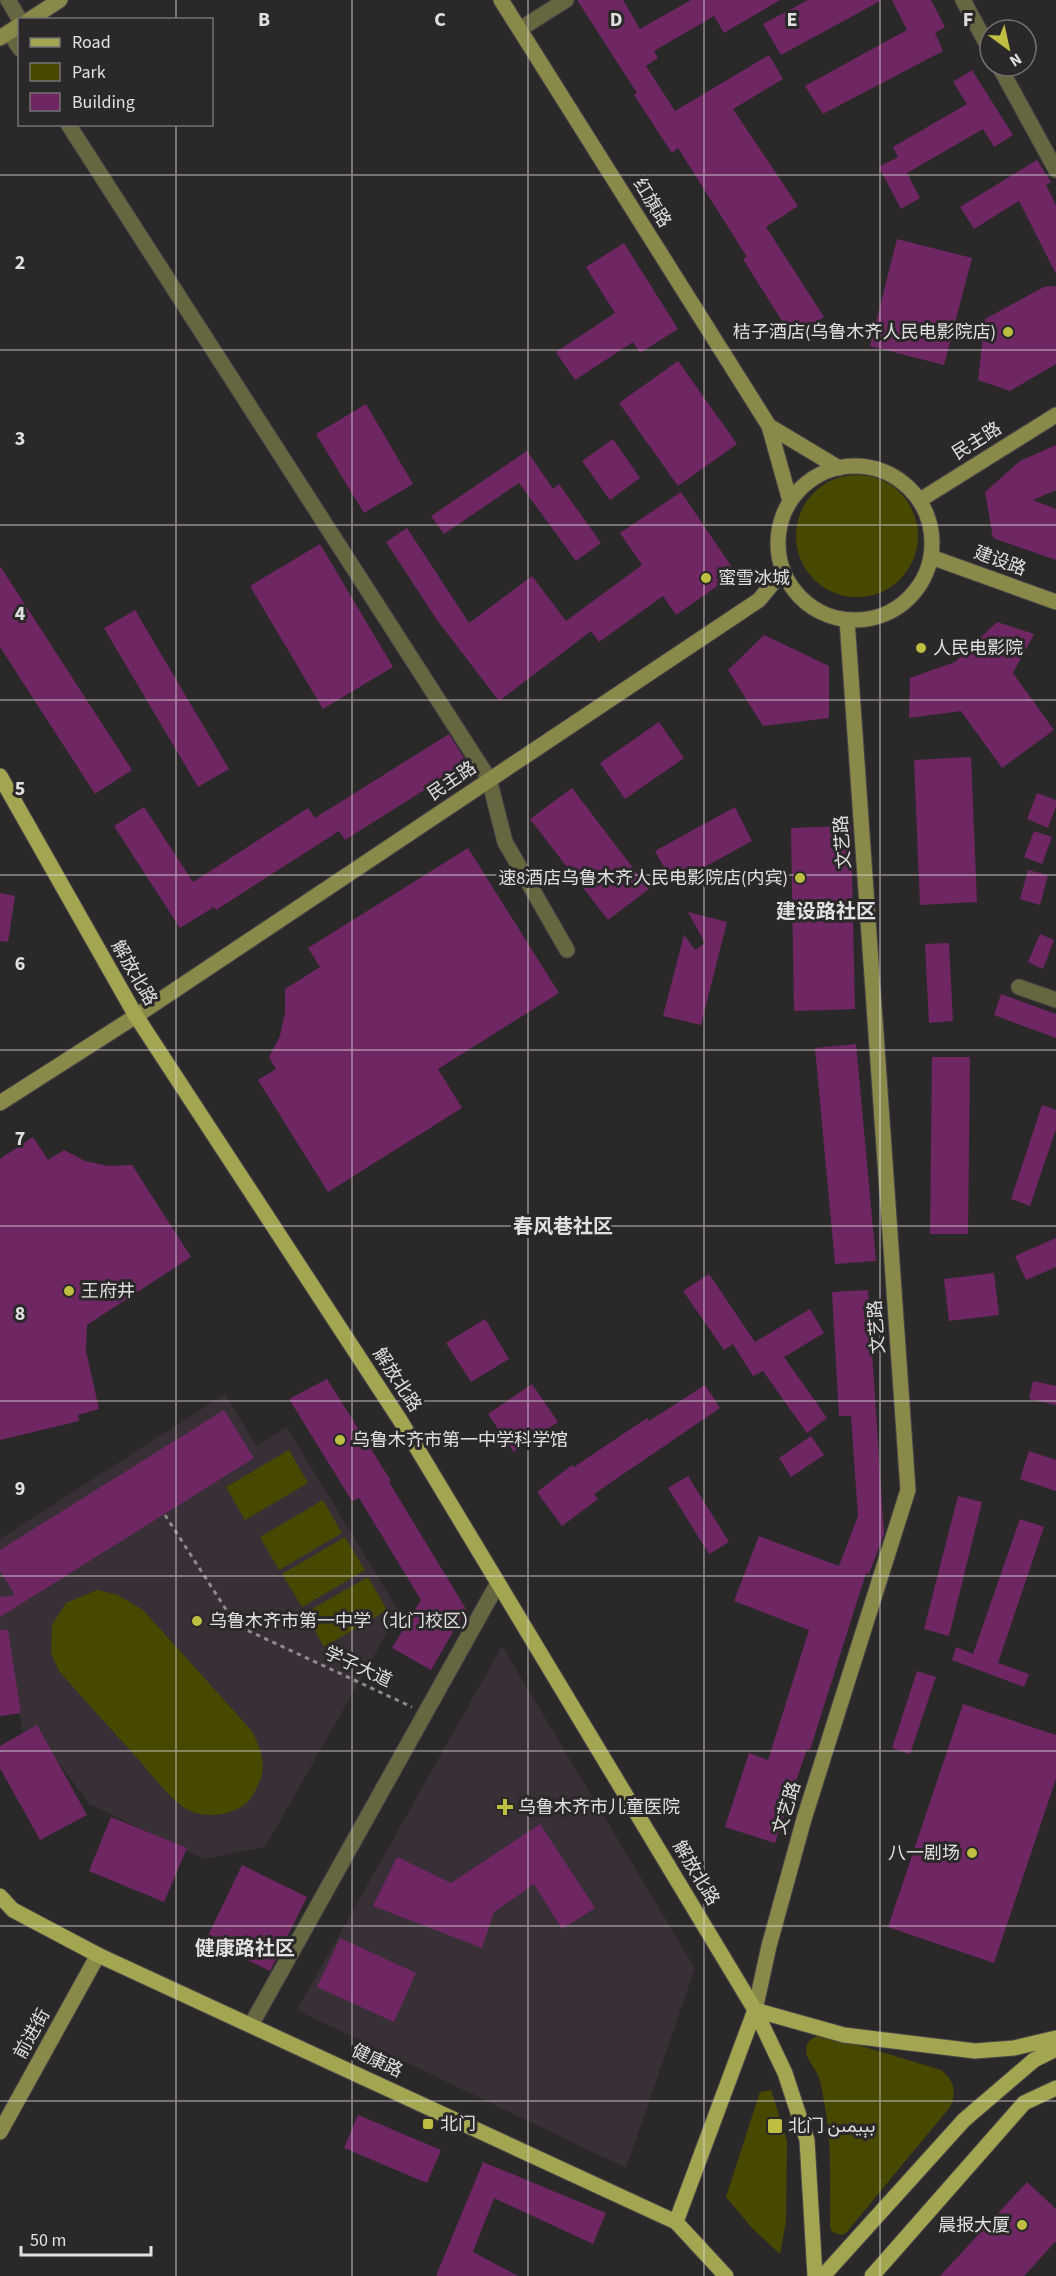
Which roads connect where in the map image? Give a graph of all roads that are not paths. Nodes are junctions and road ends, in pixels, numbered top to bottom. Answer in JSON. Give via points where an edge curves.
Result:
{"nodes":[{"id":1,"x":8,"y":0,"type":"edge"},
{"id":2,"x":60,"y":0,"type":"edge"},
{"id":3,"x":501,"y":0,"type":"edge"},
{"id":4,"x":566,"y":0,"type":"edge"},
{"id":5,"x":963,"y":0,"type":"edge"},
{"id":6,"x":19,"y":18,"type":"edge"},
{"id":7,"x":32,"y":18,"type":"edge"},
{"id":8,"x":978,"y":28,"type":"edge"},
{"id":9,"x":520,"y":29,"type":"junction"},
{"id":10,"x":9,"y":32,"type":"edge"},
{"id":11,"x":18,"y":46,"type":"edge"},
{"id":12,"x":1006,"y":78,"type":"edge"},
{"id":13,"x":69,"y":126,"type":"edge"},
{"id":14,"x":1056,"y":171,"type":"edge"},
{"id":15,"x":1056,"y":415,"type":"edge"},
{"id":16,"x":770,"y":426,"type":"junction"},
{"id":17,"x":838,"y":468,"type":"junction"},
{"id":18,"x":790,"y":501,"type":"junction"},
{"id":19,"x":920,"y":501,"type":"junction"},
{"id":20,"x":931,"y":556,"type":"junction"},
{"id":21,"x":783,"y":571,"type":"junction"},
{"id":22,"x":1056,"y":602,"type":"edge"},
{"id":23,"x":847,"y":620,"type":"junction"},
{"id":24,"x":0,"y":777,"type":"edge"},
{"id":25,"x":489,"y":779,"type":"junction"},
{"id":26,"x":567,"y":950,"type":"dead end"},
{"id":27,"x":1019,"y":987,"type":"dead end"},
{"id":28,"x":1056,"y":1000,"type":"edge"},
{"id":29,"x":136,"y":1016,"type":"junction"},
{"id":30,"x":0,"y":1103,"type":"edge"},
{"id":31,"x":498,"y":1583,"type":"junction"},
{"id":32,"x":0,"y":1896,"type":"edge"},
{"id":33,"x":93,"y":1952,"type":"junction"},
{"id":34,"x":755,"y":2010,"type":"junction"},
{"id":35,"x":251,"y":2025,"type":"junction"},
{"id":36,"x":1056,"y":2038,"type":"edge"},
{"id":37,"x":1056,"y":2049,"type":"edge"},
{"id":38,"x":1054,"y":2093,"type":"edge"},
{"id":39,"x":0,"y":2111,"type":"edge"},
{"id":40,"x":0,"y":2132,"type":"edge"},
{"id":41,"x":676,"y":2222,"type":"junction"},
{"id":42,"x":726,"y":2276,"type":"edge"},
{"id":43,"x":815,"y":2276,"type":"edge"},
{"id":44,"x":824,"y":2276,"type":"edge"},
{"id":45,"x":872,"y":2276,"type":"edge"}],
"edges":[{"from":1,"to":6,"type":"street"},
{"from":2,"to":7,"type":"street"},
{"from":3,"to":9,"type":"street","name":"红旗路"},
{"from":4,"to":9,"type":"street"},
{"from":5,"to":8,"type":"street"},
{"from":9,"to":16,"type":"street","name":"红旗路"},
{"from":10,"to":11,"type":"street"},
{"from":12,"to":14,"type":"street"},
{"from":13,"to":25,"type":"street"},
{"from":15,"to":19,"type":"street","name":"民主路"},
{"from":16,"to":17,"type":"street"},
{"from":16,"to":18,"type":"street"},
{"from":17,"to":18,"type":"street","via":[[803,486]]},
{"from":17,"to":19,"type":"street","via":[[861,466],[884,472],[904,483]]},
{"from":18,"to":21,"type":"street","via":[[780,523],[778,548]]},
{"from":19,"to":20,"type":"street","via":[[932,537]]},
{"from":20,"to":22,"type":"street","name":"建设路"},
{"from":20,"to":23,"type":"street","via":[[924,579],[892,611],[870,619]]},
{"from":21,"to":23,"type":"street","via":[[793,590],[808,605]]},
{"from":21,"to":25,"type":"street","name":"民主路","via":[[759,600]]},
{"from":23,"to":34,"type":"street","name":"文艺路","via":[[908,1490],[804,1819]]},
{"from":24,"to":29,"type":"main road","name":"解放北路"},
{"from":25,"to":26,"type":"street","via":[[505,842]]},
{"from":25,"to":29,"type":"street","name":"民主路"},
{"from":27,"to":28,"type":"street"},
{"from":29,"to":30,"type":"street","name":"民主路"},
{"from":29,"to":31,"type":"main road","name":"解放北路","via":[[400,1420]]},
{"from":31,"to":34,"type":"main road","name":"解放北路"},
{"from":31,"to":35,"type":"street"},
{"from":32,"to":33,"type":"main road","name":"健康路","via":[[13,1910]]},
{"from":33,"to":35,"type":"main road","name":"健康路"},
{"from":33,"to":39,"type":"street","name":"前进街"},
{"from":33,"to":40,"type":"street","name":"前进街"},
{"from":34,"to":36,"type":"main road","via":[[844,2035],[975,2051],[1014,2048]]},
{"from":34,"to":41,"type":"main road"},
{"from":34,"to":43,"type":"main road","name":"解放北路","via":[[785,2073],[807,2140]]},
{"from":35,"to":41,"type":"main road","name":"健康路"},
{"from":37,"to":44,"type":"main road","via":[[1034,2060],[964,2120]]},
{"from":38,"to":45,"type":"main road","via":[[1024,2103]]},
{"from":41,"to":42,"type":"main road","name":"健康路"}]}
